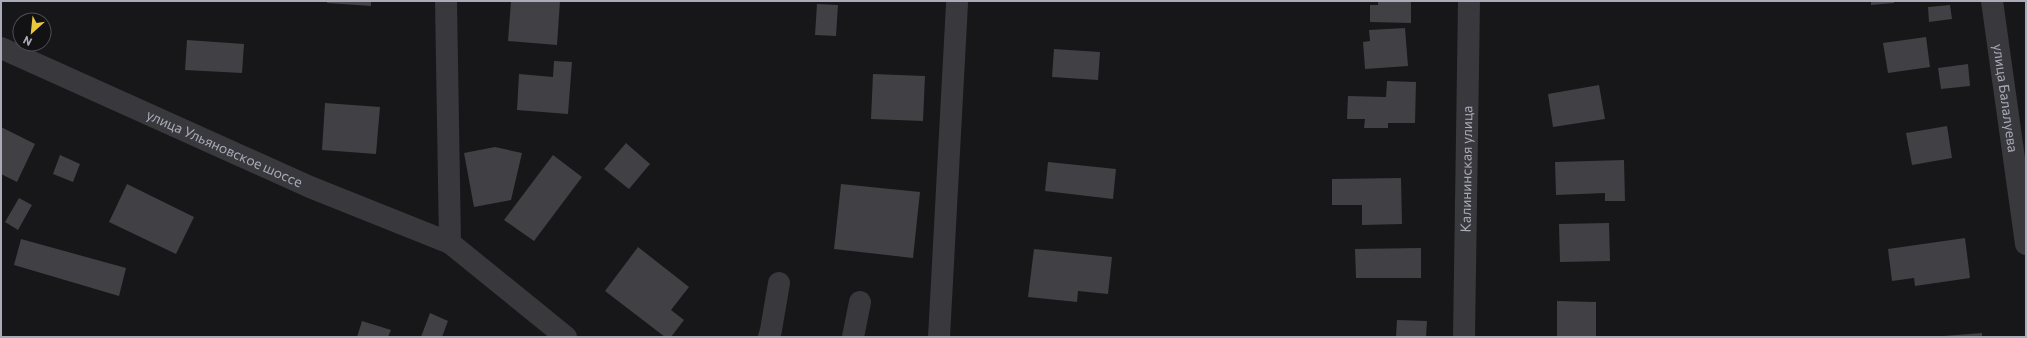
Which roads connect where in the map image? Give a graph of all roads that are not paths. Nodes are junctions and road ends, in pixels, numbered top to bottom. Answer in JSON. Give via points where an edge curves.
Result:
{"nodes":[{"id":1,"x":446,"y":1,"type":"edge"},
{"id":2,"x":1469,"y":1,"type":"edge"},
{"id":3,"x":1992,"y":1,"type":"edge"},
{"id":4,"x":956,"y":4,"type":"dead end"},
{"id":5,"x":1,"y":48,"type":"edge"},
{"id":6,"x":450,"y":243,"type":"junction"},
{"id":7,"x":2026,"y":244,"type":"edge"},
{"id":8,"x":779,"y":283,"type":"dead end"},
{"id":9,"x":860,"y":302,"type":"dead end"},
{"id":10,"x":566,"y":337,"type":"edge"},
{"id":11,"x":768,"y":337,"type":"edge"},
{"id":12,"x":853,"y":337,"type":"edge"},
{"id":13,"x":939,"y":337,"type":"edge"},
{"id":14,"x":1464,"y":337,"type":"edge"}],
"edges":[{"from":1,"to":6,"type":"street"},
{"from":2,"to":14,"type":"street","name":"Калининская улица"},
{"from":3,"to":7,"type":"street","name":"улица Балалуева"},
{"from":4,"to":13,"type":"street"},
{"from":5,"to":6,"type":"street","name":"улица Ульяновское шоссе","via":[[310,187]]},
{"from":6,"to":10,"type":"street","name":"улица Ульяновское шоссе"},
{"from":8,"to":11,"type":"street"},
{"from":9,"to":12,"type":"street"}]}
